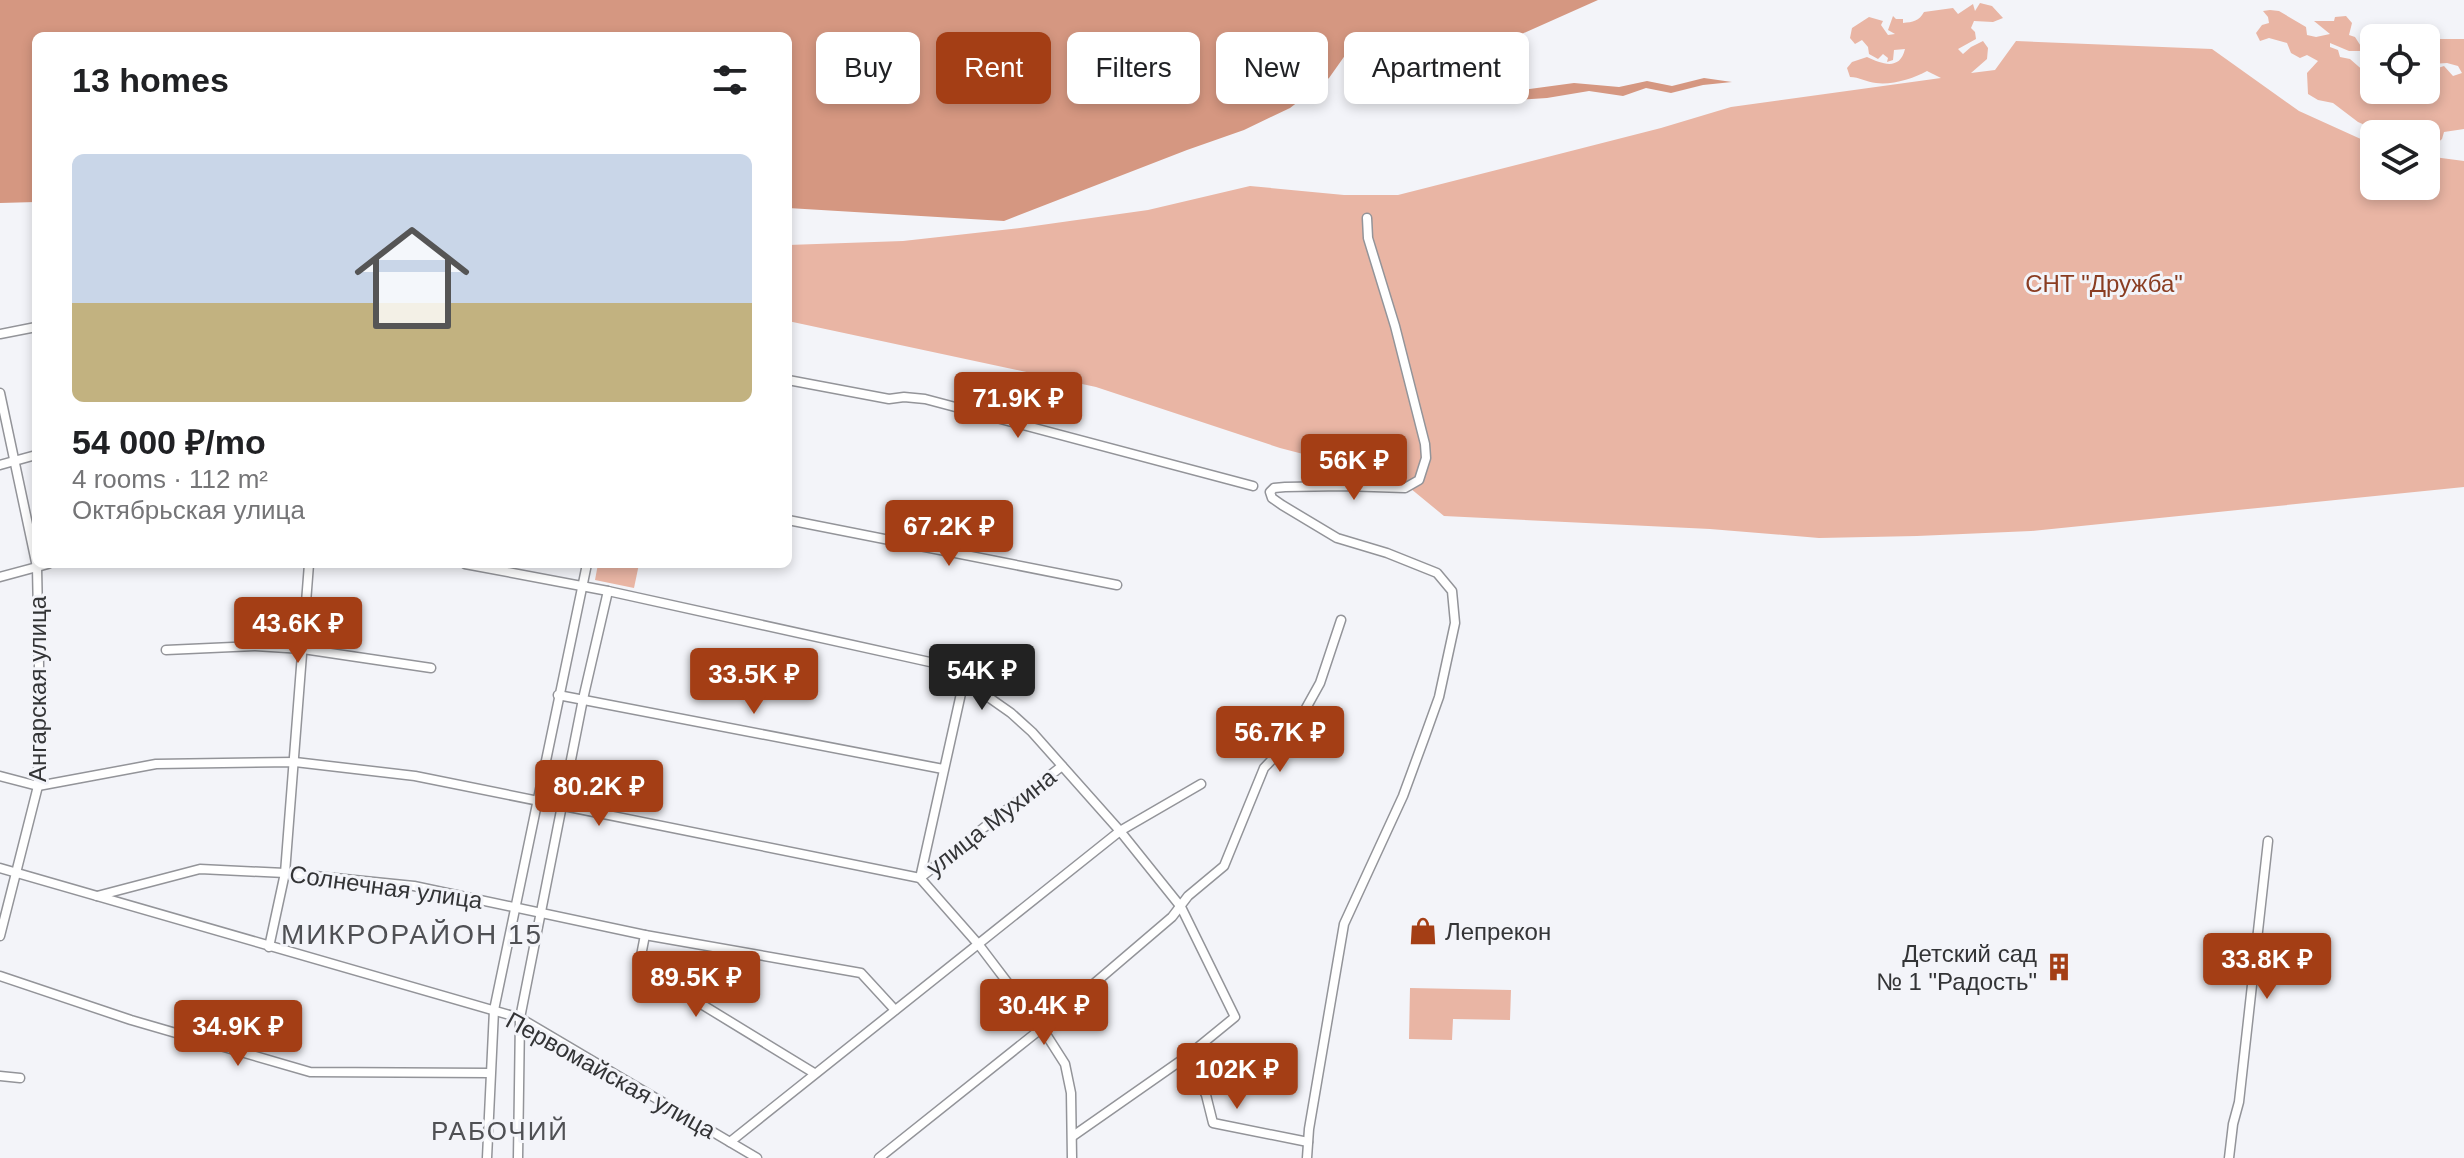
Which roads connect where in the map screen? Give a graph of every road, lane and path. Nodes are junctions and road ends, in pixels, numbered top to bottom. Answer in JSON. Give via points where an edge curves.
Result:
{"nodes":[{"id":1,"x":1367,"y":218,"type":"dead end"},
{"id":2,"x":32,"y":328,"type":"edge"},
{"id":3,"x":0,"y":334,"type":"edge"},
{"id":4,"x":792,"y":381,"type":"edge"},
{"id":5,"x":0,"y":393,"type":"edge"},
{"id":6,"x":32,"y":456,"type":"edge"},
{"id":7,"x":14,"y":461,"type":"junction"},
{"id":8,"x":0,"y":465,"type":"edge"},
{"id":9,"x":1253,"y":486,"type":"dead end"},
{"id":10,"x":792,"y":521,"type":"edge"},
{"id":11,"x":32,"y":544,"type":"edge"},
{"id":12,"x":33,"y":568,"type":"edge"},
{"id":13,"x":37,"y":568,"type":"edge"},
{"id":14,"x":309,"y":568,"type":"edge"},
{"id":15,"x":486,"y":568,"type":"edge"},
{"id":16,"x":586,"y":568,"type":"edge"},
{"id":17,"x":0,"y":577,"type":"edge"},
{"id":18,"x":1117,"y":585,"type":"dead end"},
{"id":19,"x":582,"y":586,"type":"junction"},
{"id":20,"x":608,"y":591,"type":"junction"},
{"id":21,"x":1341,"y":620,"type":"dead end"},
{"id":22,"x":303,"y":649,"type":"junction"},
{"id":23,"x":166,"y":650,"type":"dead end"},
{"id":24,"x":431,"y":668,"type":"dead end"},
{"id":25,"x":964,"y":680,"type":"junction"},
{"id":26,"x":558,"y":695,"type":"junction"},
{"id":27,"x":583,"y":699,"type":"junction"},
{"id":28,"x":295,"y":762,"type":"junction"},
{"id":29,"x":1062,"y":766,"type":"junction"},
{"id":30,"x":943,"y":769,"type":"junction"},
{"id":31,"x":0,"y":776,"type":"edge"},
{"id":32,"x":1201,"y":784,"type":"dead end"},
{"id":33,"x":38,"y":786,"type":"junction"},
{"id":34,"x":537,"y":799,"type":"junction"},
{"id":35,"x":563,"y":805,"type":"junction"},
{"id":36,"x":1120,"y":831,"type":"junction"},
{"id":37,"x":2268,"y":841,"type":"dead end"},
{"id":38,"x":0,"y":868,"type":"edge"},
{"id":39,"x":17,"y":873,"type":"junction"},
{"id":40,"x":285,"y":873,"type":"junction"},
{"id":41,"x":920,"y":878,"type":"junction"},
{"id":42,"x":97,"y":896,"type":"junction"},
{"id":43,"x":516,"y":906,"type":"junction"},
{"id":44,"x":1181,"y":907,"type":"junction"},
{"id":45,"x":541,"y":911,"type":"junction"},
{"id":46,"x":645,"y":935,"type":"junction"},
{"id":47,"x":0,"y":936,"type":"edge"},
{"id":48,"x":979,"y":945,"type":"junction"},
{"id":49,"x":269,"y":947,"type":"junction"},
{"id":50,"x":0,"y":976,"type":"edge"},
{"id":51,"x":494,"y":1010,"type":"junction"},
{"id":52,"x":895,"y":1010,"type":"junction"},
{"id":53,"x":520,"y":1018,"type":"junction"},
{"id":54,"x":1042,"y":1028,"type":"junction"},
{"id":55,"x":1186,"y":1057,"type":"junction"},
{"id":56,"x":490,"y":1073,"type":"junction"},
{"id":57,"x":814,"y":1073,"type":"junction"},
{"id":58,"x":0,"y":1076,"type":"edge"},
{"id":59,"x":20,"y":1078,"type":"dead end"},
{"id":60,"x":1073,"y":1136,"type":"junction"},
{"id":61,"x":730,"y":1142,"type":"junction"},
{"id":62,"x":1308,"y":1142,"type":"junction"},
{"id":63,"x":487,"y":1158,"type":"edge"},
{"id":64,"x":518,"y":1158,"type":"edge"},
{"id":65,"x":757,"y":1158,"type":"edge"},
{"id":66,"x":879,"y":1158,"type":"edge"},
{"id":67,"x":1072,"y":1158,"type":"edge"},
{"id":68,"x":1307,"y":1158,"type":"edge"},
{"id":69,"x":2229,"y":1158,"type":"edge"}],
"edges":[{"from":1,"to":62,"type":"street","via":[[1368,238],[1425,444],[1419,480],[1405,488],[1285,487],[1270,492],[1337,538],[1437,573],[1452,591],[1455,623],[1439,697],[1403,796],[1344,924]]},
{"from":2,"to":3,"type":"street"},
{"from":4,"to":9,"type":"street","via":[[889,399],[925,399]]},
{"from":5,"to":7,"type":"street","name":"Ангарская улица"},
{"from":6,"to":7,"type":"street"},
{"from":7,"to":8,"type":"street"},
{"from":7,"to":11,"type":"street","name":"Ангарская улица"},
{"from":10,"to":18,"type":"street"},
{"from":12,"to":17,"type":"street"},
{"from":13,"to":33,"type":"street","name":"Ангарская улица"},
{"from":14,"to":22,"type":"street"},
{"from":15,"to":19,"type":"street"},
{"from":16,"to":19,"type":"street"},
{"from":19,"to":20,"type":"street"},
{"from":19,"to":26,"type":"street"},
{"from":20,"to":25,"type":"street","via":[[966,670]]},
{"from":20,"to":27,"type":"street"},
{"from":21,"to":44,"type":"street","via":[[1320,683],[1285,746],[1264,768],[1224,866]]},
{"from":22,"to":23,"type":"street"},
{"from":22,"to":24,"type":"street"},
{"from":22,"to":28,"type":"street"},
{"from":25,"to":29,"type":"street","via":[[1011,713]]},
{"from":25,"to":30,"type":"street"},
{"from":26,"to":27,"type":"street"},
{"from":26,"to":34,"type":"street"},
{"from":27,"to":30,"type":"street"},
{"from":27,"to":35,"type":"street"},
{"from":28,"to":33,"type":"street","via":[[156,764]]},
{"from":28,"to":34,"type":"street","via":[[415,776]]},
{"from":28,"to":40,"type":"street"},
{"from":29,"to":36,"type":"street"},
{"from":29,"to":41,"type":"street","name":"улица Мухина"},
{"from":30,"to":41,"type":"street"},
{"from":31,"to":33,"type":"street"},
{"from":32,"to":36,"type":"street"},
{"from":33,"to":39,"type":"street","name":"Ангарская улица"},
{"from":34,"to":35,"type":"street"},
{"from":34,"to":43,"type":"street"},
{"from":35,"to":41,"type":"street"},
{"from":35,"to":45,"type":"street"},
{"from":36,"to":44,"type":"street"},
{"from":36,"to":48,"type":"street"},
{"from":37,"to":69,"type":"street"},
{"from":38,"to":39,"type":"street","name":"Первомайская улица"},
{"from":39,"to":42,"type":"street","name":"Первомайская улица"},
{"from":39,"to":47,"type":"street","name":"Ангарская улица"},
{"from":40,"to":42,"type":"street","name":"Солнечная улица","via":[[200,869]]},
{"from":40,"to":43,"type":"street","name":"Солнечная улица","via":[[414,886]]},
{"from":40,"to":49,"type":"street"},
{"from":41,"to":48,"type":"street"},
{"from":42,"to":49,"type":"street","name":"Первомайская улица"},
{"from":43,"to":45,"type":"street","name":"Солнечная улица"},
{"from":43,"to":51,"type":"street"},
{"from":44,"to":54,"type":"street"},
{"from":44,"to":55,"type":"street","via":[[1235,1017]]},
{"from":45,"to":46,"type":"street","name":"Солнечная улица"},
{"from":45,"to":53,"type":"street"},
{"from":46,"to":52,"type":"street","name":"Солнечная улица","via":[[861,973]]},
{"from":46,"to":57,"type":"street","via":[[639,966]]},
{"from":48,"to":52,"type":"street"},
{"from":48,"to":54,"type":"street"},
{"from":49,"to":51,"type":"street","name":"Первомайская улица"},
{"from":50,"to":56,"type":"street","via":[[310,1072]]},
{"from":51,"to":53,"type":"street","name":"Первомайская улица"},
{"from":51,"to":56,"type":"street"},
{"from":52,"to":57,"type":"street"},
{"from":53,"to":61,"type":"street","name":"Первомайская улица"},
{"from":53,"to":64,"type":"street"},
{"from":54,"to":60,"type":"street","via":[[1065,1064]]},
{"from":54,"to":66,"type":"street"},
{"from":55,"to":60,"type":"street"},
{"from":55,"to":62,"type":"street","via":[[1206,1095],[1213,1123]]},
{"from":56,"to":63,"type":"street"},
{"from":57,"to":61,"type":"street"},
{"from":58,"to":59,"type":"street"},
{"from":60,"to":67,"type":"street"},
{"from":61,"to":65,"type":"street","name":"Первомайская улица"},
{"from":62,"to":68,"type":"street"}]}
